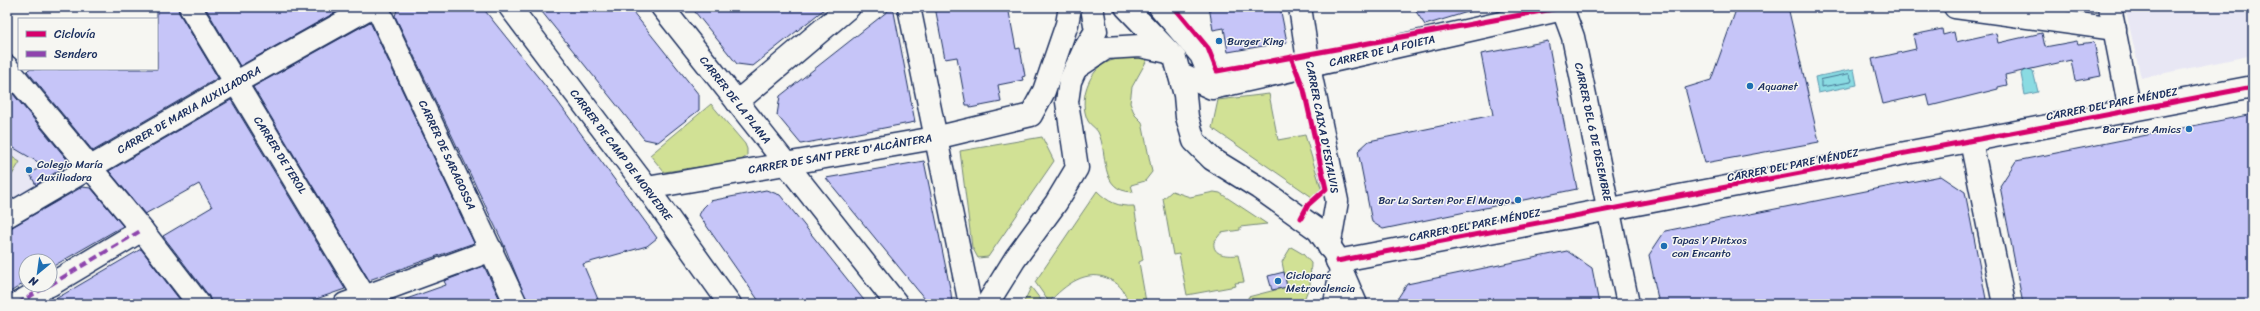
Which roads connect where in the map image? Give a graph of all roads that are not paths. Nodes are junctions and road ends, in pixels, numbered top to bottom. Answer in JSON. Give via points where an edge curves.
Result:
{"nodes":[{"id":1,"x":190,"y":7,"type":"edge"},
{"id":2,"x":371,"y":7,"type":"edge"},
{"id":3,"x":377,"y":7,"type":"edge"},
{"id":4,"x":510,"y":7,"type":"edge"},
{"id":5,"x":662,"y":7,"type":"edge"},
{"id":6,"x":849,"y":7,"type":"edge"},
{"id":7,"x":909,"y":7,"type":"edge"},
{"id":8,"x":1092,"y":7,"type":"edge"},
{"id":9,"x":1126,"y":7,"type":"edge"},
{"id":10,"x":1300,"y":7,"type":"edge"},
{"id":11,"x":1955,"y":7,"type":"edge"},
{"id":12,"x":2110,"y":7,"type":"edge"},
{"id":13,"x":1160,"y":8,"type":"edge"},
{"id":14,"x":1563,"y":8,"type":"edge"},
{"id":15,"x":1070,"y":9,"type":"edge"},
{"id":16,"x":2115,"y":28,"type":"junction"},
{"id":17,"x":1164,"y":48,"type":"junction"},
{"id":18,"x":7,"y":67,"type":"edge"},
{"id":19,"x":1309,"y":67,"type":"junction"},
{"id":20,"x":1075,"y":68,"type":"junction"},
{"id":21,"x":1179,"y":73,"type":"junction"},
{"id":22,"x":235,"y":83,"type":"junction"},
{"id":23,"x":1226,"y":85,"type":"junction"},
{"id":24,"x":2253,"y":87,"type":"edge"},
{"id":25,"x":737,"y":102,"type":"junction"},
{"id":26,"x":2130,"y":111,"type":"junction"},
{"id":27,"x":1072,"y":135,"type":"junction"},
{"id":28,"x":935,"y":138,"type":"junction"},
{"id":29,"x":1971,"y":141,"type":"junction"},
{"id":30,"x":786,"y":164,"type":"junction"},
{"id":31,"x":91,"y":167,"type":"junction"},
{"id":32,"x":647,"y":188,"type":"junction"},
{"id":33,"x":1609,"y":211,"type":"junction"},
{"id":34,"x":7,"y":216,"type":"edge"},
{"id":35,"x":142,"y":230,"type":"junction"},
{"id":36,"x":492,"y":250,"type":"junction"},
{"id":37,"x":1336,"y":259,"type":"junction"},
{"id":38,"x":1004,"y":277,"type":"junction"},
{"id":39,"x":58,"y":280,"type":"edge"},
{"id":40,"x":36,"y":293,"type":"edge"},
{"id":41,"x":368,"y":301,"type":"edge"},
{"id":42,"x":17,"y":304,"type":"edge"},
{"id":43,"x":198,"y":304,"type":"edge"},
{"id":44,"x":345,"y":304,"type":"edge"},
{"id":45,"x":516,"y":304,"type":"edge"},
{"id":46,"x":730,"y":304,"type":"edge"},
{"id":47,"x":896,"y":304,"type":"edge"},
{"id":48,"x":970,"y":304,"type":"edge"},
{"id":49,"x":987,"y":304,"type":"edge"},
{"id":50,"x":1000,"y":304,"type":"edge"},
{"id":51,"x":1335,"y":304,"type":"edge"},
{"id":52,"x":1356,"y":304,"type":"edge"},
{"id":53,"x":1628,"y":304,"type":"edge"},
{"id":54,"x":2004,"y":304,"type":"edge"}],
"edges":[{"from":1,"to":22,"type":"street","name":"CARRER DE TEROL"},
{"from":2,"to":22,"type":"street","name":"CARRER DE MARIA AUXILIADORA"},
{"from":3,"to":36,"type":"street","name":"CARRER DE SARAGOSSA"},
{"from":4,"to":32,"type":"street","name":"CARRER DE CAMP DE MORVEDRE"},
{"from":5,"to":25,"type":"street","name":"CARRER DE LA PLANA"},
{"from":6,"to":25,"type":"street"},
{"from":7,"to":28,"type":"street"},
{"from":8,"to":20,"type":"street","via":[[1096,31]]},
{"from":9,"to":17,"type":"street"},
{"from":10,"to":19,"type":"street","name":"CARRER CAIXA D'ESTALVIS"},
{"from":11,"to":16,"type":"street"},
{"from":12,"to":16,"type":"street"},
{"from":13,"to":17,"type":"street"},
{"from":13,"to":23,"type":"street","via":[[1200,55],[1209,74]]},
{"from":14,"to":19,"type":"street","name":"CARRER DE LA FOIETA"},
{"from":14,"to":33,"type":"street","name":"CARRER DEL 6 DE DESEMBRE","via":[[1573,37]]},
{"from":15,"to":27,"type":"street","via":[[1077,38],[1055,99],[1061,121]]},
{"from":15,"to":28,"type":"street","name":"CARRER DE SANT PERE D'ALCÀNTERA","via":[[1044,91],[1031,115]]},
{"from":16,"to":26,"type":"street"},
{"from":17,"to":20,"type":"street","via":[[1106,48]]},
{"from":17,"to":21,"type":"street","via":[[1175,58]]},
{"from":18,"to":31,"type":"street"},
{"from":19,"to":23,"type":"street","name":"CARRER DE LA FOIETA"},
{"from":19,"to":37,"type":"street","name":"CARRER CAIXA D'ESTALVIS","via":[[1337,201]]},
{"from":20,"to":27,"type":"street","via":[[1067,102]]},
{"from":21,"to":23,"type":"street","name":"CARRER DE LA FOIETA","via":[[1212,88]]},
{"from":21,"to":37,"type":"street","via":[[1194,141],[1212,159],[1259,188],[1318,230]]},
{"from":22,"to":31,"type":"street","name":"CARRER DE MARIA AUXILIADORA"},
{"from":22,"to":41,"type":"street","name":"CARRER DE TEROL"},
{"from":24,"to":26,"type":"street","name":"CARRER DEL PARE MÉNDEZ"},
{"from":25,"to":30,"type":"street","name":"CARRER DE LA PLANA"},
{"from":26,"to":29,"type":"street","name":"CARRER DEL PARE MÉNDEZ"},
{"from":27,"to":38,"type":"street","via":[[1077,168],[1056,203]]},
{"from":28,"to":30,"type":"street","name":"CARRER DE SANT PERE D'ALCÀNTERA"},
{"from":28,"to":48,"type":"street"},
{"from":29,"to":33,"type":"street","name":"CARRER DEL PARE MÉNDEZ"},
{"from":29,"to":54,"type":"street"},
{"from":30,"to":32,"type":"street","name":"CARRER DE SANT PERE D'ALCÀNTERA"},
{"from":30,"to":47,"type":"street","name":"CARRER DE LA PLANA"},
{"from":31,"to":34,"type":"street","name":"CARRER DE MARIA AUXILIADORA"},
{"from":31,"to":35,"type":"street"},
{"from":32,"to":46,"type":"street","name":"CARRER DE CAMP DE MORVEDRE"},
{"from":33,"to":37,"type":"street","name":"CARRER DEL PARE MÉNDEZ"},
{"from":33,"to":53,"type":"street","name":"CARRER DEL 6 DE DESEMBRE"},
{"from":35,"to":39,"type":"street"},
{"from":35,"to":43,"type":"street"},
{"from":36,"to":41,"type":"street"},
{"from":36,"to":45,"type":"street","name":"CARRER DE SARAGOSSA"},
{"from":37,"to":51,"type":"street"},
{"from":37,"to":52,"type":"street"},
{"from":38,"to":49,"type":"street"},
{"from":38,"to":50,"type":"street"},
{"from":40,"to":42,"type":"street"},
{"from":41,"to":44,"type":"street"}]}
